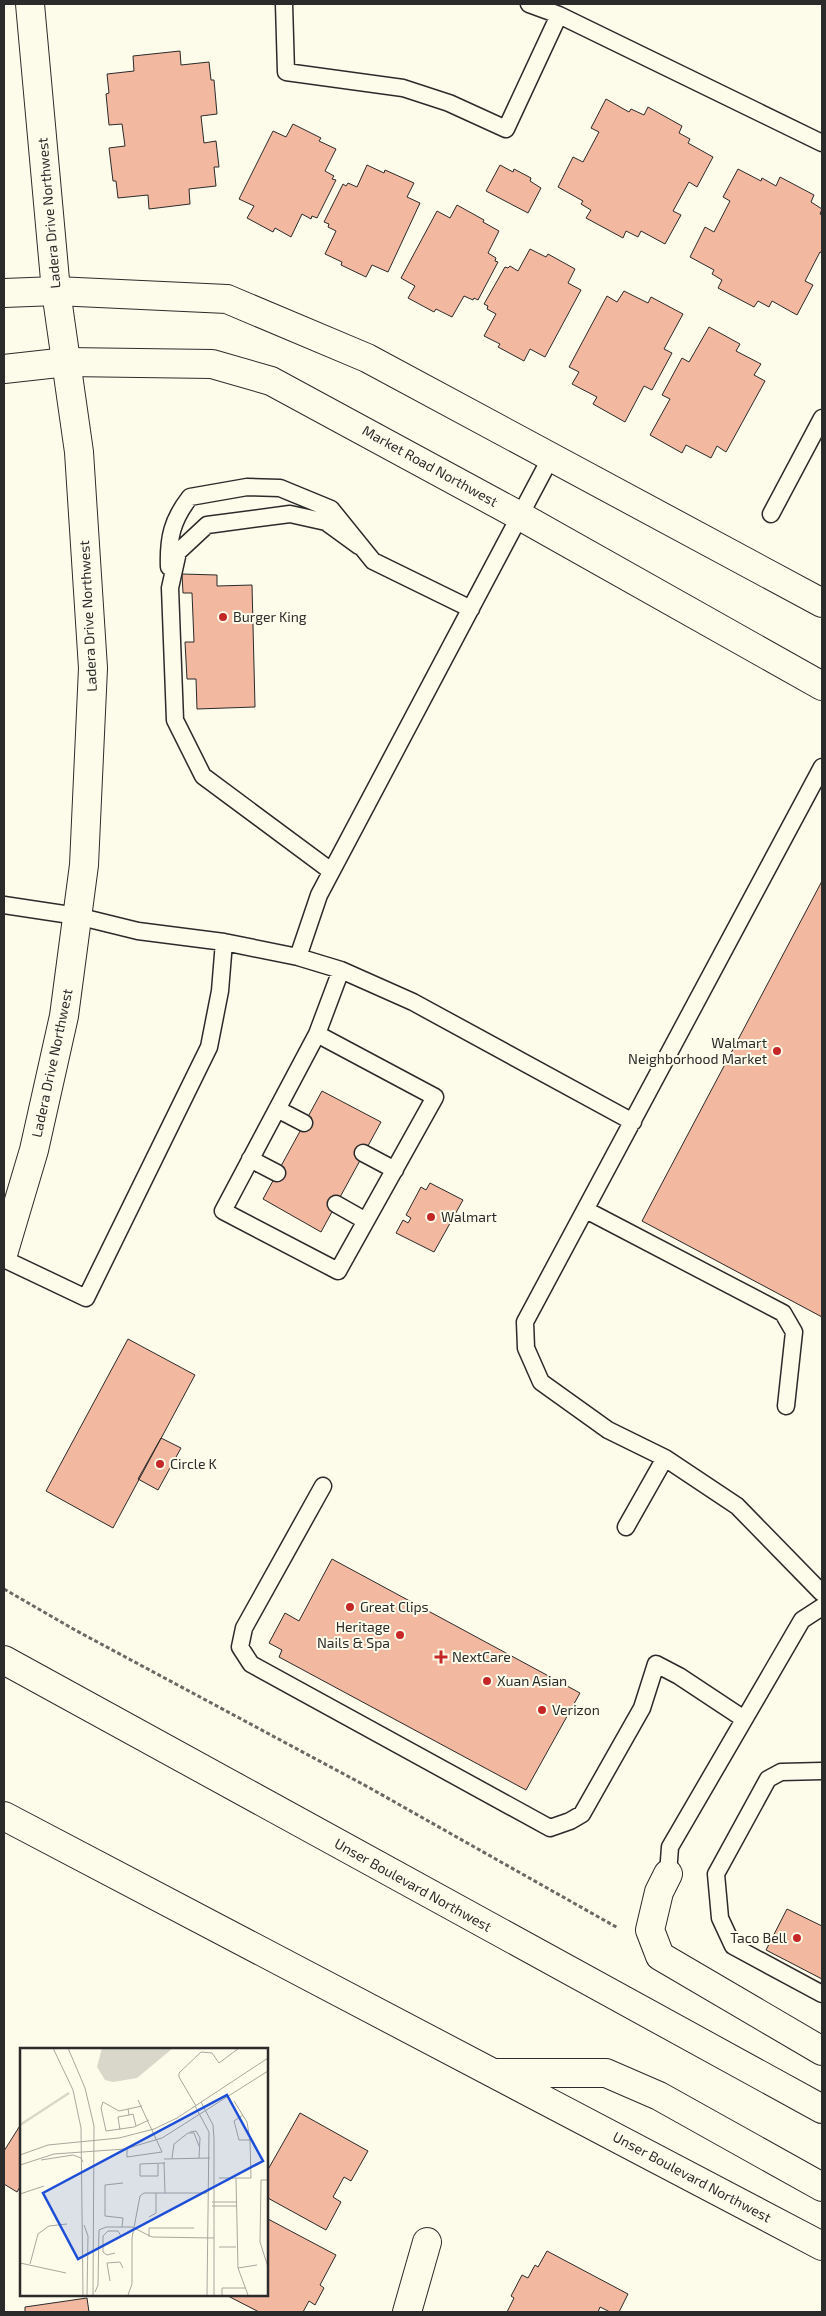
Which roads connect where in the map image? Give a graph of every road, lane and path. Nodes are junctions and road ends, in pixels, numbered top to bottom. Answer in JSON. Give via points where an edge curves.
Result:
{"nodes":[{"id":1,"x":30,"y":4,"type":"edge"},
{"id":2,"x":284,"y":4,"type":"edge"},
{"id":3,"x":529,"y":4,"type":"edge"},
{"id":4,"x":560,"y":15,"type":"junction"},
{"id":5,"x":822,"y":143,"type":"edge"},
{"id":6,"x":56,"y":291,"type":"junction"},
{"id":7,"x":4,"y":293,"type":"edge"},
{"id":8,"x":67,"y":362,"type":"junction"},
{"id":9,"x":4,"y":369,"type":"edge"},
{"id":10,"x":822,"y":418,"type":"edge"},
{"id":11,"x":551,"y":457,"type":"junction"},
{"id":12,"x":771,"y":514,"type":"dead end"},
{"id":13,"x":520,"y":516,"type":"junction"},
{"id":14,"x":359,"y":546,"type":"junction"},
{"id":15,"x":170,"y":588,"type":"junction"},
{"id":16,"x":822,"y":603,"type":"edge"},
{"id":17,"x":472,"y":609,"type":"junction"},
{"id":18,"x":822,"y":686,"type":"edge"},
{"id":19,"x":822,"y":767,"type":"edge"},
{"id":20,"x":331,"y":871,"type":"junction"},
{"id":21,"x":4,"y":905,"type":"edge"},
{"id":22,"x":77,"y":916,"type":"junction"},
{"id":23,"x":224,"y":942,"type":"junction"},
{"id":24,"x":298,"y":957,"type":"junction"},
{"id":25,"x":341,"y":970,"type":"junction"},
{"id":26,"x":317,"y":1034,"type":"junction"},
{"id":27,"x":277,"y":1109,"type":"junction"},
{"id":28,"x":633,"y":1122,"type":"junction"},
{"id":29,"x":304,"y":1123,"type":"dead end"},
{"id":30,"x":364,"y":1154,"type":"dead end"},
{"id":31,"x":250,"y":1159,"type":"junction"},
{"id":32,"x":395,"y":1170,"type":"junction"},
{"id":33,"x":277,"y":1173,"type":"dead end"},
{"id":34,"x":336,"y":1204,"type":"dead end"},
{"id":35,"x":586,"y":1210,"type":"junction"},
{"id":36,"x":366,"y":1220,"type":"junction"},
{"id":37,"x":4,"y":1252,"type":"edge"},
{"id":38,"x":4,"y":1259,"type":"edge"},
{"id":39,"x":786,"y":1406,"type":"dead end"},
{"id":40,"x":665,"y":1458,"type":"junction"},
{"id":41,"x":323,"y":1486,"type":"dead end"},
{"id":42,"x":626,"y":1527,"type":"dead end"},
{"id":43,"x":4,"y":1589,"type":"edge"},
{"id":44,"x":822,"y":1593,"type":"edge"},
{"id":45,"x":822,"y":1608,"type":"edge"},
{"id":46,"x":4,"y":1660,"type":"edge"},
{"id":47,"x":744,"y":1719,"type":"junction"},
{"id":48,"x":822,"y":1771,"type":"edge"},
{"id":49,"x":4,"y":1816,"type":"edge"},
{"id":50,"x":668,"y":1874,"type":"joint"},
{"id":51,"x":654,"y":1940,"type":"junction"},
{"id":52,"x":822,"y":1994,"type":"edge"},
{"id":53,"x":822,"y":2051,"type":"edge"},
{"id":54,"x":492,"y":2073,"type":"junction"},
{"id":55,"x":822,"y":2109,"type":"edge"},
{"id":56,"x":822,"y":2187,"type":"edge"},
{"id":57,"x":427,"y":2242,"type":"dead end"},
{"id":58,"x":822,"y":2246,"type":"edge"},
{"id":59,"x":407,"y":2312,"type":"edge"}],
"edges":[{"from":1,"to":6,"type":"main road","name":"Ladera Drive Northwest"},
{"from":2,"to":4,"type":"lane","via":[[286,72],[403,88],[449,103],[506,129]]},
{"from":3,"to":4,"type":"lane"},
{"from":4,"to":5,"type":"lane"},
{"from":6,"to":7,"type":"main road"},
{"from":6,"to":8,"type":"main road","name":"Ladera Drive Northwest"},
{"from":6,"to":11,"type":"main road","via":[[227,299],[367,358]]},
{"from":8,"to":9,"type":"main road","name":"Market Road Northwest"},
{"from":8,"to":13,"type":"main road","name":"Market Road Northwest","via":[[212,364],[271,381]]},
{"from":8,"to":22,"type":"main road","name":"Ladera Drive Northwest","via":[[79,452],[93,668],[85,856]]},
{"from":10,"to":12,"type":"lane"},
{"from":11,"to":13,"type":"lane"},
{"from":11,"to":16,"type":"main road"},
{"from":13,"to":17,"type":"lane"},
{"from":13,"to":18,"type":"main road","name":"Market Road Northwest"},
{"from":14,"to":15,"type":"lane","via":[[326,522],[290,514],[207,525],[178,552]]},
{"from":14,"to":15,"type":"lane","via":[[331,509],[280,488],[247,487],[190,496],[178,512],[168,542]]},
{"from":14,"to":17,"type":"lane","via":[[373,561]]},
{"from":15,"to":20,"type":"lane","via":[[175,720],[203,776]]},
{"from":17,"to":20,"type":"lane"},
{"from":19,"to":28,"type":"lane"},
{"from":20,"to":24,"type":"lane","via":[[319,895]]},
{"from":21,"to":22,"type":"lane"},
{"from":22,"to":23,"type":"lane","via":[[138,931]]},
{"from":22,"to":37,"type":"main road","name":"Ladera Drive Northwest","via":[[64,1016],[34,1150]]},
{"from":23,"to":24,"type":"lane"},
{"from":23,"to":38,"type":"lane","via":[[220,990],[209,1047],[86,1298]]},
{"from":24,"to":25,"type":"lane"},
{"from":25,"to":26,"type":"lane"},
{"from":25,"to":28,"type":"lane","via":[[413,1002]]},
{"from":26,"to":27,"type":"lane"},
{"from":26,"to":32,"type":"lane","via":[[435,1096]]},
{"from":27,"to":29,"type":"lane"},
{"from":27,"to":31,"type":"lane"},
{"from":28,"to":35,"type":"lane"},
{"from":30,"to":32,"type":"lane"},
{"from":31,"to":33,"type":"lane"},
{"from":31,"to":36,"type":"lane","via":[[223,1211],[338,1271]]},
{"from":32,"to":36,"type":"lane"},
{"from":34,"to":36,"type":"lane"},
{"from":35,"to":39,"type":"lane","via":[[783,1313],[794,1332]]},
{"from":35,"to":40,"type":"lane","via":[[525,1322],[526,1348],[541,1382],[608,1430]]},
{"from":40,"to":42,"type":"lane"},
{"from":40,"to":44,"type":"lane","via":[[736,1506]]},
{"from":41,"to":47,"type":"lane","via":[[244,1628],[240,1647],[251,1664],[550,1828],[570,1822],[582,1814],[642,1708],[656,1664]]},
{"from":43,"to":51,"type":"path","via":[[368,1787],[616,1927]]},
{"from":45,"to":47,"type":"lane","via":[[802,1620]]},
{"from":46,"to":55,"type":"main road","name":"Unser Boulevard Northwest"},
{"from":47,"to":50,"type":"lane","via":[[670,1847]]},
{"from":48,"to":52,"type":"lane","via":[[781,1772],[768,1779],[716,1874],[720,1918],[733,1946]]},
{"from":49,"to":54,"type":"main road","name":"Unser Boulevard Northwest"},
{"from":50,"to":51,"type":"main road","via":[[659,1892],[650,1930]]},
{"from":51,"to":53,"type":"main road","via":[[660,1956]]},
{"from":54,"to":56,"type":"main road","via":[[606,2073],[659,2096]]},
{"from":54,"to":58,"type":"main road","name":"Unser Boulevard Northwest"},
{"from":57,"to":59,"type":"main road"}]}
